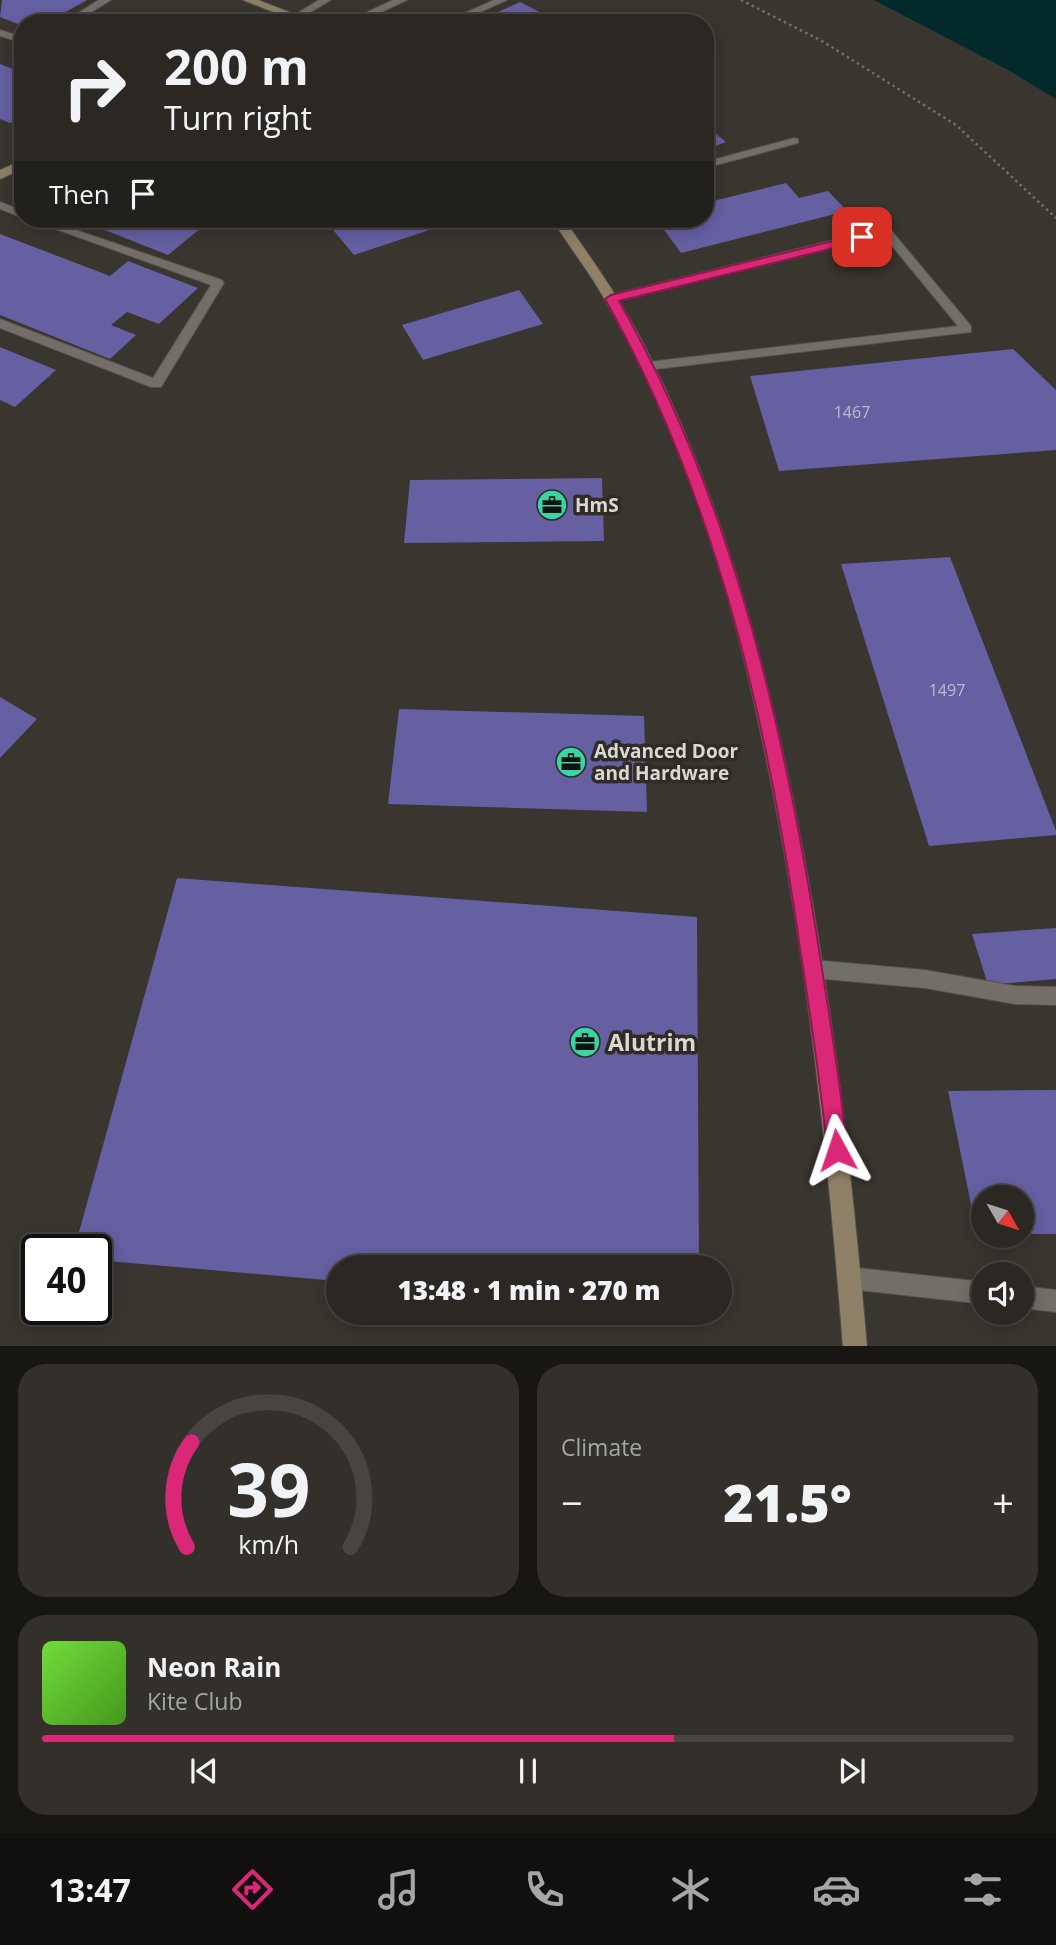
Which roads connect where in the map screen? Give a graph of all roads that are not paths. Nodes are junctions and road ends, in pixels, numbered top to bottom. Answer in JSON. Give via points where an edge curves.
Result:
{"nodes":[{"id":1,"x":106,"y":0,"type":"edge"},
{"id":2,"x":248,"y":0,"type":"edge"},
{"id":3,"x":324,"y":0,"type":"edge"},
{"id":4,"x":402,"y":0,"type":"edge"},
{"id":5,"x":502,"y":0,"type":"edge"},
{"id":6,"x":82,"y":14,"type":"edge"},
{"id":7,"x":288,"y":14,"type":"edge"},
{"id":8,"x":301,"y":14,"type":"edge"},
{"id":9,"x":370,"y":14,"type":"edge"},
{"id":10,"x":469,"y":14,"type":"edge"},
{"id":11,"x":794,"y":141,"type":"dead end"},
{"id":12,"x":714,"y":163,"type":"edge"},
{"id":13,"x":60,"y":228,"type":"edge"},
{"id":14,"x":564,"y":228,"type":"edge"},
{"id":15,"x":611,"y":299,"type":"junction"},
{"id":16,"x":0,"y":323,"type":"edge"},
{"id":17,"x":648,"y":366,"type":"junction"},
{"id":18,"x":813,"y":969,"type":"junction"},
{"id":19,"x":1056,"y":996,"type":"edge"},
{"id":20,"x":849,"y":1279,"type":"junction"},
{"id":21,"x":971,"y":1292,"type":"edge"},
{"id":22,"x":1034,"y":1298,"type":"edge"},
{"id":23,"x":1056,"y":1301,"type":"edge"},
{"id":24,"x":855,"y":1346,"type":"edge"}],
"edges":[{"from":1,"to":6,"type":"lane"},
{"from":2,"to":7,"type":"street"},
{"from":3,"to":8,"type":"lane"},
{"from":4,"to":9,"type":"street"},
{"from":5,"to":10,"type":"lane"},
{"from":11,"to":12,"type":"lane"},
{"from":13,"to":16,"type":"lane","via":[[218,283],[156,384]]},
{"from":14,"to":15,"type":"street"},
{"from":15,"to":17,"type":"street"},
{"from":15,"to":17,"type":"lane","via":[[887,231],[967,329]]},
{"from":17,"to":18,"type":"street","via":[[703,496],[741,611],[797,864]]},
{"from":18,"to":19,"type":"lane","via":[[925,979],[1014,995]]},
{"from":18,"to":20,"type":"street","via":[[832,1098]]},
{"from":20,"to":21,"type":"lane"},
{"from":20,"to":24,"type":"street"},
{"from":22,"to":23,"type":"lane"}]}
